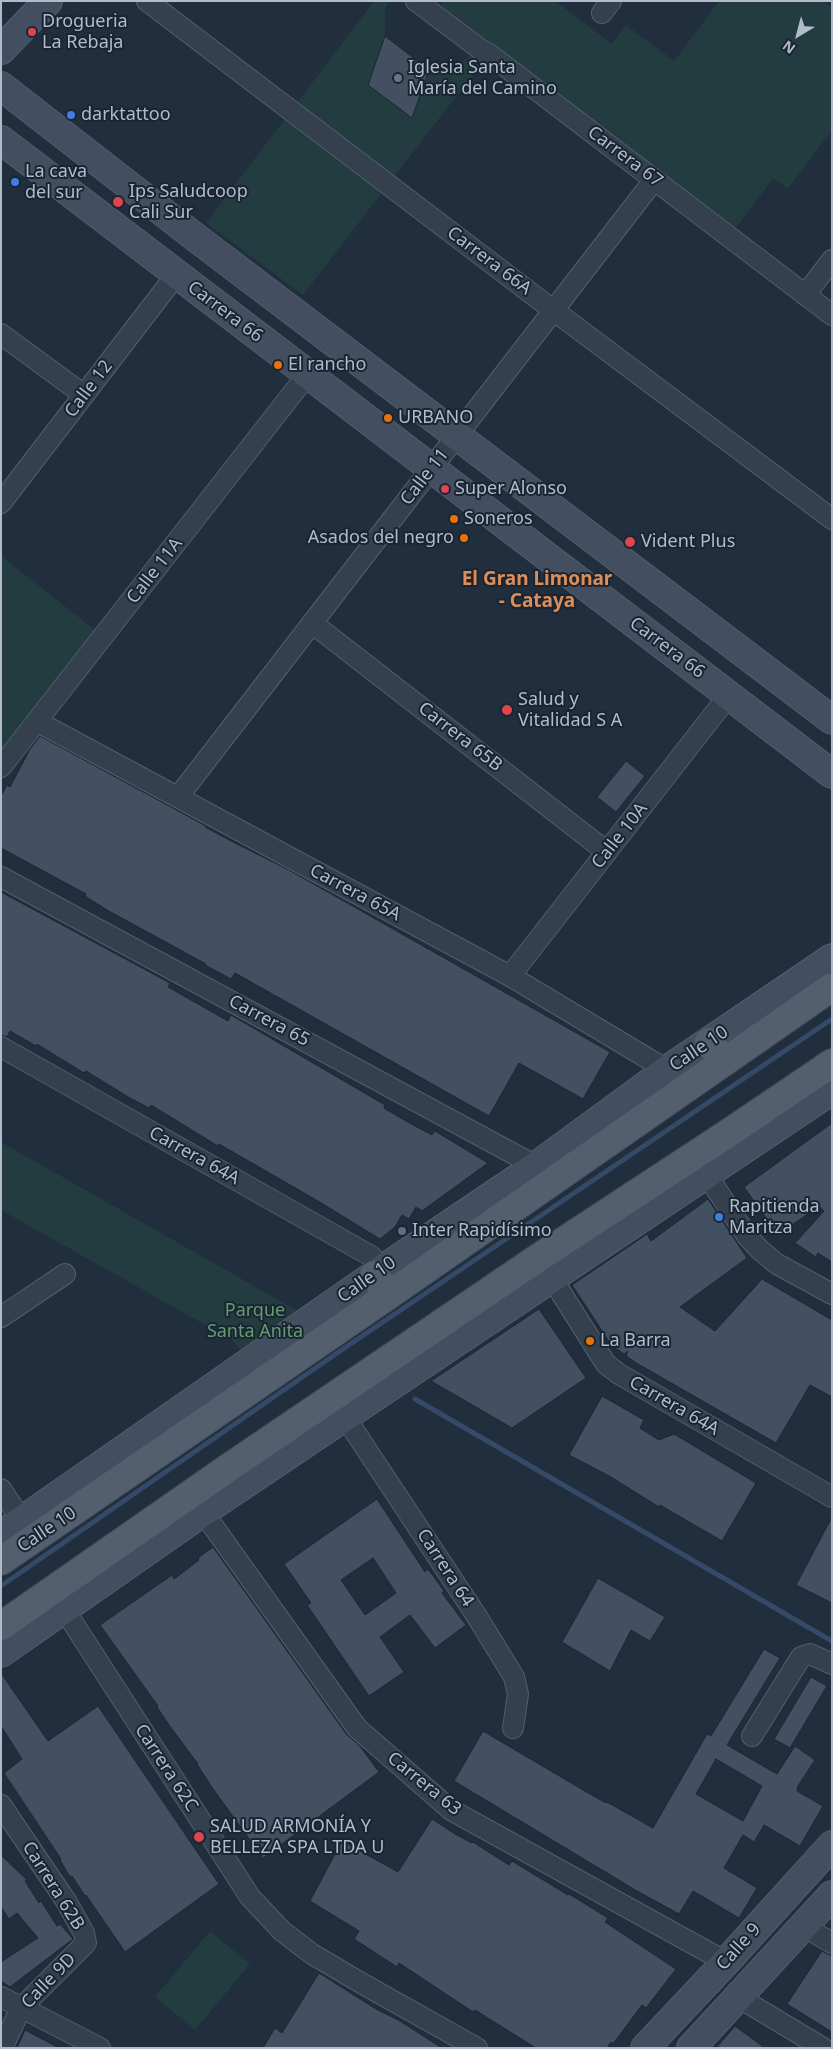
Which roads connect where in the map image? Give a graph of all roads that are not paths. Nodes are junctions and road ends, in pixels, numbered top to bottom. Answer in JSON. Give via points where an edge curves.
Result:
{"nodes":[{"id":1,"x":48,"y":1,"type":"edge"},
{"id":2,"x":147,"y":1,"type":"edge"},
{"id":3,"x":416,"y":1,"type":"edge"},
{"id":4,"x":439,"y":8,"type":"edge"},
{"id":5,"x":1,"y":50,"type":"edge"},
{"id":6,"x":1,"y":86,"type":"edge"},
{"id":7,"x":1,"y":140,"type":"edge"},
{"id":8,"x":654,"y":180,"type":"junction"},
{"id":9,"x":832,"y":260,"type":"edge"},
{"id":10,"x":176,"y":274,"type":"junction"},
{"id":11,"x":805,"y":295,"type":"junction"},
{"id":12,"x":553,"y":310,"type":"junction"},
{"id":13,"x":832,"y":315,"type":"edge"},
{"id":14,"x":1,"y":334,"type":"edge"},
{"id":15,"x":307,"y":375,"type":"junction"},
{"id":16,"x":84,"y":395,"type":"junction"},
{"id":17,"x":457,"y":435,"type":"junction"},
{"id":18,"x":431,"y":469,"type":"junction"},
{"id":19,"x":1,"y":502,"type":"edge"},
{"id":20,"x":832,"y":519,"type":"edge"},
{"id":21,"x":312,"y":623,"type":"junction"},
{"id":22,"x":729,"y":695,"type":"junction"},
{"id":23,"x":832,"y":720,"type":"edge"},
{"id":24,"x":38,"y":722,"type":"junction"},
{"id":25,"x":1,"y":768,"type":"edge"},
{"id":26,"x":832,"y":774,"type":"edge"},
{"id":27,"x":178,"y":797,"type":"junction"},
{"id":28,"x":607,"y":852,"type":"junction"},
{"id":29,"x":1,"y":877,"type":"edge"},
{"id":30,"x":832,"y":958,"type":"edge"},
{"id":31,"x":510,"y":976,"type":"junction"},
{"id":32,"x":832,"y":986,"type":"edge"},
{"id":33,"x":1,"y":1047,"type":"edge"},
{"id":34,"x":717,"y":1052,"type":"junction"},
{"id":35,"x":832,"y":1063,"type":"edge"},
{"id":36,"x":667,"y":1070,"type":"junction"},
{"id":37,"x":832,"y":1090,"type":"edge"},
{"id":38,"x":736,"y":1142,"type":"junction"},
{"id":39,"x":536,"y":1166,"type":"junction"},
{"id":40,"x":707,"y":1175,"type":"junction"},
{"id":41,"x":65,"y":1274,"type":"dead end"},
{"id":42,"x":551,"y":1277,"type":"junction"},
{"id":43,"x":382,"y":1280,"type":"junction"},
{"id":44,"x":832,"y":1294,"type":"edge"},
{"id":45,"x":1,"y":1317,"type":"edge"},
{"id":46,"x":371,"y":1386,"type":"junction"},
{"id":47,"x":345,"y":1417,"type":"junction"},
{"id":48,"x":1,"y":1489,"type":"edge"},
{"id":49,"x":832,"y":1496,"type":"edge"},
{"id":50,"x":203,"y":1512,"type":"junction"},
{"id":51,"x":12,"y":1528,"type":"edge"},
{"id":52,"x":133,"y":1548,"type":"junction"},
{"id":53,"x":1,"y":1562,"type":"edge"},
{"id":54,"x":64,"y":1609,"type":"junction"},
{"id":55,"x":1,"y":1626,"type":"edge"},
{"id":56,"x":1,"y":1653,"type":"edge"},
{"id":57,"x":832,"y":1664,"type":"edge"},
{"id":58,"x":513,"y":1728,"type":"dead end"},
{"id":59,"x":752,"y":1736,"type":"dead end"},
{"id":60,"x":1,"y":1805,"type":"edge"},
{"id":61,"x":832,"y":1844,"type":"edge"},
{"id":62,"x":832,"y":1853,"type":"edge"},
{"id":63,"x":818,"y":1909,"type":"edge"},
{"id":64,"x":86,"y":1943,"type":"joint"},
{"id":65,"x":832,"y":1943,"type":"edge"},
{"id":66,"x":726,"y":1962,"type":"junction"},
{"id":67,"x":1,"y":1997,"type":"edge"},
{"id":68,"x":738,"y":1997,"type":"junction"},
{"id":69,"x":21,"y":2008,"type":"junction"},
{"id":70,"x":2,"y":2048,"type":"edge"},
{"id":71,"x":100,"y":2048,"type":"edge"},
{"id":72,"x":477,"y":2048,"type":"edge"},
{"id":73,"x":645,"y":2048,"type":"edge"},
{"id":74,"x":691,"y":2048,"type":"edge"},
{"id":75,"x":823,"y":2048,"type":"edge"}],
"edges":[{"from":1,"to":5,"type":"main road"},
{"from":2,"to":12,"type":"street","name":"Carrera 66A"},
{"from":3,"to":4,"type":"street","name":"Carrera 67"},
{"from":4,"to":8,"type":"street","name":"Carrera 67","via":[[480,50]]},
{"from":6,"to":17,"type":"main road"},
{"from":7,"to":10,"type":"main road","name":"Carrera 66"},
{"from":8,"to":11,"type":"street","name":"Carrera 67"},
{"from":8,"to":12,"type":"street","name":"Calle 11"},
{"from":9,"to":11,"type":"street"},
{"from":10,"to":15,"type":"main road","name":"Carrera 66"},
{"from":10,"to":16,"type":"street","name":"Calle 12"},
{"from":11,"to":13,"type":"street","name":"Carrera 67"},
{"from":12,"to":17,"type":"street","name":"Calle 11"},
{"from":12,"to":20,"type":"street","name":"Carrera 66A"},
{"from":14,"to":16,"type":"street"},
{"from":15,"to":18,"type":"main road","name":"Carrera 66"},
{"from":15,"to":24,"type":"street","name":"Calle 11A"},
{"from":16,"to":19,"type":"street","name":"Calle 12"},
{"from":17,"to":18,"type":"street","name":"Calle 11"},
{"from":17,"to":23,"type":"main road"},
{"from":18,"to":21,"type":"street","name":"Calle 11"},
{"from":18,"to":22,"type":"main road","name":"Carrera 66"},
{"from":21,"to":27,"type":"street","name":"Calle 11"},
{"from":21,"to":28,"type":"street","name":"Carrera 65B"},
{"from":22,"to":26,"type":"main road","name":"Carrera 66"},
{"from":22,"to":28,"type":"street","name":"Calle 10A"},
{"from":24,"to":25,"type":"street","name":"Calle 11A"},
{"from":24,"to":27,"type":"street","name":"Carrera 65A"},
{"from":27,"to":31,"type":"street","name":"Carrera 65A"},
{"from":28,"to":31,"type":"street","name":"Calle 10A"},
{"from":29,"to":39,"type":"street","name":"Carrera 65"},
{"from":30,"to":34,"type":"main road","name":"Calle 10"},
{"from":31,"to":36,"type":"street","name":"Carrera 65A"},
{"from":32,"to":34,"type":"main road","name":"Calle 10"},
{"from":33,"to":43,"type":"street","name":"Carrera 64A","via":[[370,1256]]},
{"from":34,"to":36,"type":"main road","name":"Calle 10"},
{"from":34,"to":43,"type":"main road","name":"Calle 10"},
{"from":35,"to":38,"type":"main road"},
{"from":36,"to":39,"type":"main road","name":"Calle 10"},
{"from":37,"to":38,"type":"main road"},
{"from":38,"to":40,"type":"main road"},
{"from":38,"to":46,"type":"main road","via":[[538,1258]]},
{"from":39,"to":43,"type":"main road","name":"Calle 10"},
{"from":40,"to":42,"type":"main road"},
{"from":40,"to":44,"type":"street","via":[[747,1236],[760,1250],[778,1264]]},
{"from":41,"to":45,"type":"street"},
{"from":42,"to":46,"type":"main road"},
{"from":42,"to":49,"type":"street","name":"Carrera 64A","via":[[606,1364]]},
{"from":43,"to":51,"type":"main road","name":"Calle 10"},
{"from":43,"to":53,"type":"main road","name":"Calle 10"},
{"from":46,"to":47,"type":"main road"},
{"from":46,"to":52,"type":"main road","via":[[228,1468]]},
{"from":47,"to":50,"type":"main road"},
{"from":47,"to":58,"type":"street","name":"Carrera 64","via":[[514,1677],[518,1694]]},
{"from":48,"to":51,"type":"street"},
{"from":50,"to":52,"type":"main road"},
{"from":50,"to":66,"type":"street","name":"Carrera 63","via":[[358,1728],[451,1810]]},
{"from":52,"to":54,"type":"main road"},
{"from":52,"to":55,"type":"main road"},
{"from":54,"to":56,"type":"main road"},
{"from":54,"to":72,"type":"street","name":"Carrera 62C","via":[[256,1904],[282,1931],[312,1954]]},
{"from":57,"to":59,"type":"street","via":[[810,1654],[800,1657]]},
{"from":60,"to":64,"type":"street","name":"Carrera 62B","via":[[66,1901]]},
{"from":61,"to":66,"type":"main road","name":"Calle 9"},
{"from":62,"to":63,"type":"main road"},
{"from":63,"to":65,"type":"street"},
{"from":63,"to":68,"type":"main road","name":"Calle 9"},
{"from":64,"to":69,"type":"street","name":"Calle 9D"},
{"from":66,"to":73,"type":"main road","name":"Calle 9"},
{"from":67,"to":69,"type":"street"},
{"from":68,"to":74,"type":"main road","name":"Calle 9"},
{"from":68,"to":75,"type":"street"},
{"from":69,"to":70,"type":"street","name":"Calle 9D"},
{"from":69,"to":71,"type":"street"}]}
